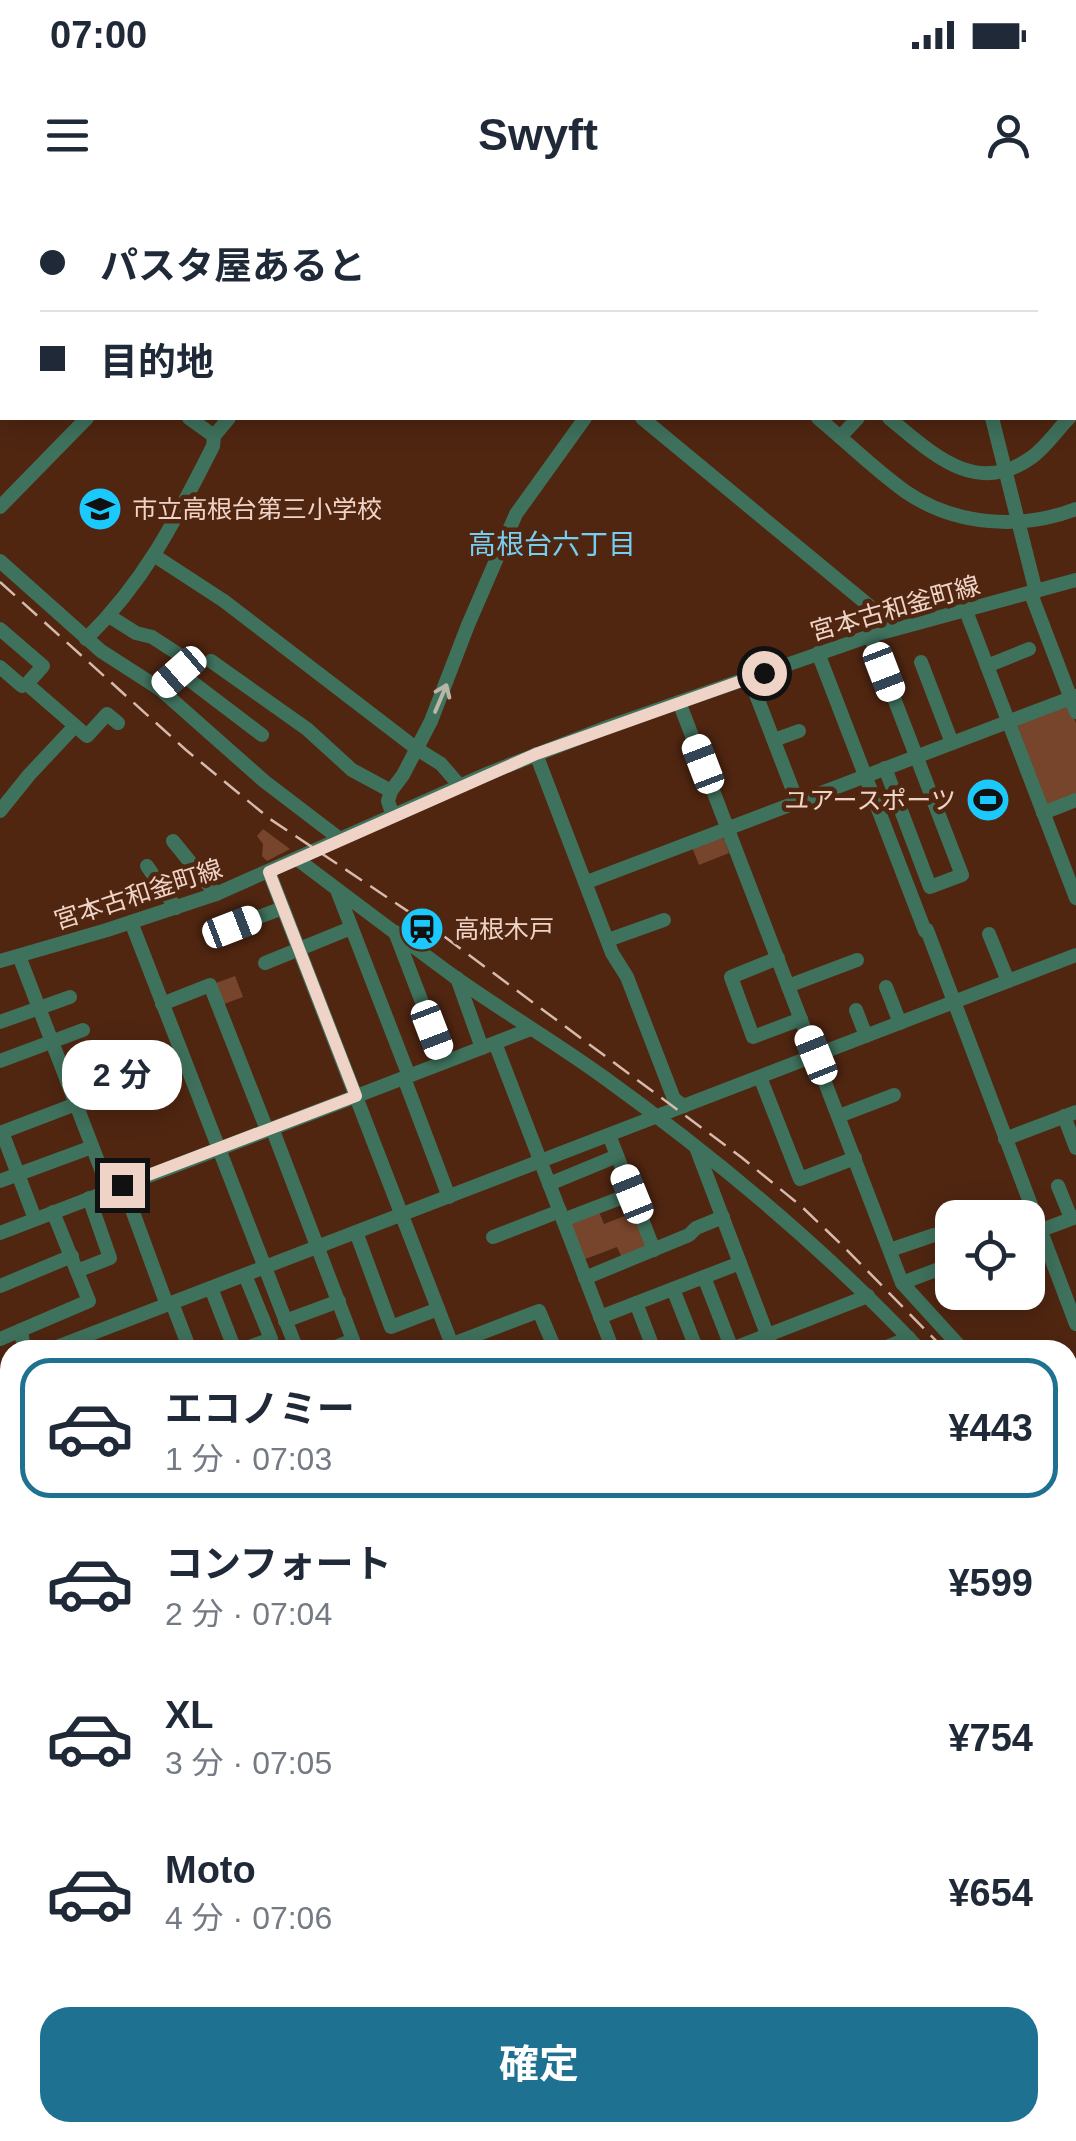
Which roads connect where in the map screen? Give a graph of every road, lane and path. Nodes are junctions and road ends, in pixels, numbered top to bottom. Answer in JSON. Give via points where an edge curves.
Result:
{"nodes":[{"id":1,"x":85,"y":420,"type":"edge"},
{"id":2,"x":191,"y":420,"type":"edge"},
{"id":3,"x":227,"y":420,"type":"edge"},
{"id":4,"x":584,"y":420,"type":"edge"},
{"id":5,"x":644,"y":420,"type":"edge"},
{"id":6,"x":820,"y":420,"type":"edge"},
{"id":7,"x":856,"y":420,"type":"edge"},
{"id":8,"x":891,"y":420,"type":"edge"},
{"id":9,"x":992,"y":420,"type":"edge"},
{"id":10,"x":1068,"y":420,"type":"edge"},
{"id":11,"x":214,"y":436,"type":"junction"},
{"id":12,"x":840,"y":437,"type":"junction"},
{"id":13,"x":1004,"y":472,"type":"junction"},
{"id":14,"x":0,"y":507,"type":"edge"},
{"id":15,"x":1076,"y":509,"type":"edge"},
{"id":16,"x":1018,"y":523,"type":"junction"},
{"id":17,"x":155,"y":556,"type":"junction"},
{"id":18,"x":0,"y":561,"type":"edge"},
{"id":19,"x":1076,"y":580,"type":"edge"},
{"id":20,"x":1033,"y":593,"type":"junction"},
{"id":21,"x":966,"y":610,"type":"junction"},
{"id":22,"x":109,"y":616,"type":"junction"},
{"id":23,"x":896,"y":628,"type":"junction"},
{"id":24,"x":870,"y":636,"type":"junction"},
{"id":25,"x":3,"y":637,"type":"edge"},
{"id":26,"x":86,"y":638,"type":"junction"},
{"id":27,"x":1029,"y":649,"type":"dead end"},
{"id":28,"x":818,"y":653,"type":"junction"},
{"id":29,"x":210,"y":661,"type":"dead end"},
{"id":30,"x":921,"y":662,"type":"dead end"},
{"id":31,"x":987,"y":666,"type":"junction"},
{"id":32,"x":0,"y":667,"type":"edge"},
{"id":33,"x":179,"y":672,"type":"junction"},
{"id":34,"x":750,"y":678,"type":"junction"},
{"id":35,"x":27,"y":684,"type":"junction"},
{"id":36,"x":160,"y":689,"type":"junction"},
{"id":37,"x":679,"y":702,"type":"junction"},
{"id":38,"x":1074,"y":702,"type":"edge"},
{"id":39,"x":1008,"y":722,"type":"junction"},
{"id":40,"x":118,"y":723,"type":"dead end"},
{"id":41,"x":74,"y":726,"type":"junction"},
{"id":42,"x":799,"y":732,"type":"dead end"},
{"id":43,"x":262,"y":735,"type":"dead end"},
{"id":44,"x":774,"y":740,"type":"junction"},
{"id":45,"x":952,"y":743,"type":"junction"},
{"id":46,"x":417,"y":750,"type":"junction"},
{"id":47,"x":536,"y":754,"type":"junction"},
{"id":48,"x":916,"y":756,"type":"junction"},
{"id":49,"x":884,"y":768,"type":"junction"},
{"id":50,"x":864,"y":775,"type":"junction"},
{"id":51,"x":460,"y":786,"type":"junction"},
{"id":52,"x":390,"y":791,"type":"junction"},
{"id":53,"x":1076,"y":800,"type":"edge"},
{"id":54,"x":797,"y":801,"type":"junction"},
{"id":55,"x":0,"y":811,"type":"edge"},
{"id":56,"x":1043,"y":813,"type":"junction"},
{"id":57,"x":393,"y":816,"type":"junction"},
{"id":58,"x":728,"y":828,"type":"junction"},
{"id":59,"x":340,"y":839,"type":"junction"},
{"id":60,"x":172,"y":842,"type":"dead end"},
{"id":61,"x":297,"y":859,"type":"junction"},
{"id":62,"x":147,"y":866,"type":"dead end"},
{"id":63,"x":269,"y":872,"type":"junction"},
{"id":64,"x":586,"y":882,"type":"junction"},
{"id":65,"x":337,"y":890,"type":"junction"},
{"id":66,"x":216,"y":894,"type":"junction"},
{"id":67,"x":1076,"y":898,"type":"edge"},
{"id":68,"x":176,"y":908,"type":"junction"},
{"id":69,"x":283,"y":908,"type":"junction"},
{"id":70,"x":664,"y":920,"type":"dead end"},
{"id":71,"x":131,"y":922,"type":"junction"},
{"id":72,"x":232,"y":927,"type":"dead end"},
{"id":73,"x":351,"y":928,"type":"junction"},
{"id":74,"x":395,"y":932,"type":"junction"},
{"id":75,"x":989,"y":934,"type":"dead end"},
{"id":76,"x":608,"y":940,"type":"junction"},
{"id":77,"x":299,"y":949,"type":"junction"},
{"id":78,"x":1076,"y":955,"type":"edge"},
{"id":79,"x":778,"y":958,"type":"junction"},
{"id":80,"x":20,"y":959,"type":"junction"},
{"id":81,"x":856,"y":960,"type":"dead end"},
{"id":82,"x":0,"y":961,"type":"edge"},
{"id":83,"x":264,"y":963,"type":"dead end"},
{"id":84,"x":456,"y":978,"type":"junction"},
{"id":85,"x":1008,"y":981,"type":"junction"},
{"id":86,"x":788,"y":986,"type":"junction"},
{"id":87,"x":886,"y":987,"type":"dead end"},
{"id":88,"x":70,"y":997,"type":"dead end"},
{"id":89,"x":954,"y":1002,"type":"junction"},
{"id":90,"x":162,"y":1004,"type":"junction"},
{"id":91,"x":39,"y":1008,"type":"junction"},
{"id":92,"x":856,"y":1010,"type":"dead end"},
{"id":93,"x":801,"y":1018,"type":"junction"},
{"id":94,"x":0,"y":1022,"type":"edge"},
{"id":95,"x":900,"y":1023,"type":"junction"},
{"id":96,"x":532,"y":1029,"type":"junction"},
{"id":97,"x":83,"y":1030,"type":"dead end"},
{"id":98,"x":866,"y":1036,"type":"junction"},
{"id":99,"x":52,"y":1042,"type":"junction"},
{"id":100,"x":488,"y":1046,"type":"junction"},
{"id":101,"x":816,"y":1055,"type":"junction"},
{"id":102,"x":0,"y":1060,"type":"edge"},
{"id":103,"x":445,"y":1062,"type":"junction"},
{"id":104,"x":406,"y":1077,"type":"junction"},
{"id":105,"x":760,"y":1077,"type":"junction"},
{"id":106,"x":894,"y":1095,"type":"dead end"},
{"id":107,"x":356,"y":1096,"type":"junction"},
{"id":108,"x":76,"y":1104,"type":"junction"},
{"id":109,"x":684,"y":1106,"type":"junction"},
{"id":110,"x":1070,"y":1114,"type":"edge"},
{"id":111,"x":838,"y":1116,"type":"junction"},
{"id":112,"x":657,"y":1117,"type":"junction"},
{"id":113,"x":270,"y":1129,"type":"junction"},
{"id":114,"x":1,"y":1132,"type":"edge"},
{"id":115,"x":609,"y":1135,"type":"junction"},
{"id":116,"x":1005,"y":1139,"type":"junction"},
{"id":117,"x":92,"y":1147,"type":"junction"},
{"id":118,"x":218,"y":1148,"type":"junction"},
{"id":119,"x":1076,"y":1148,"type":"edge"},
{"id":120,"x":697,"y":1149,"type":"junction"},
{"id":121,"x":617,"y":1156,"type":"junction"},
{"id":122,"x":855,"y":1158,"type":"junction"},
{"id":123,"x":540,"y":1162,"type":"junction"},
{"id":124,"x":18,"y":1175,"type":"junction"},
{"id":125,"x":0,"y":1181,"type":"edge"},
{"id":126,"x":548,"y":1184,"type":"junction"},
{"id":127,"x":1058,"y":1186,"type":"dead end"},
{"id":128,"x":116,"y":1188,"type":"junction"},
{"id":129,"x":632,"y":1194,"type":"junction"},
{"id":130,"x":449,"y":1196,"type":"junction"},
{"id":131,"x":89,"y":1198,"type":"junction"},
{"id":132,"x":1024,"y":1200,"type":"edge"},
{"id":133,"x":52,"y":1212,"type":"junction"},
{"id":134,"x":402,"y":1215,"type":"junction"},
{"id":135,"x":561,"y":1215,"type":"junction"},
{"id":136,"x":1074,"y":1217,"type":"edge"},
{"id":137,"x":723,"y":1218,"type":"junction"},
{"id":138,"x":35,"y":1219,"type":"junction"},
{"id":139,"x":1045,"y":1229,"type":"edge"},
{"id":140,"x":356,"y":1232,"type":"junction"},
{"id":141,"x":0,"y":1233,"type":"edge"},
{"id":142,"x":934,"y":1234,"type":"dead end"},
{"id":143,"x":493,"y":1237,"type":"dead end"},
{"id":144,"x":318,"y":1247,"type":"junction"},
{"id":145,"x":654,"y":1250,"type":"junction"},
{"id":146,"x":890,"y":1250,"type":"junction"},
{"id":147,"x":1045,"y":1250,"type":"edge"},
{"id":148,"x":74,"y":1263,"type":"junction"},
{"id":149,"x":740,"y":1263,"type":"junction"},
{"id":150,"x":264,"y":1267,"type":"junction"},
{"id":151,"x":935,"y":1270,"type":"edge"},
{"id":152,"x":245,"y":1275,"type":"junction"},
{"id":153,"x":704,"y":1276,"type":"junction"},
{"id":154,"x":584,"y":1278,"type":"junction"},
{"id":155,"x":902,"y":1283,"type":"junction"},
{"id":156,"x":0,"y":1286,"type":"edge"},
{"id":157,"x":211,"y":1288,"type":"junction"},
{"id":158,"x":673,"y":1288,"type":"junction"},
{"id":159,"x":1070,"y":1289,"type":"edge"},
{"id":160,"x":868,"y":1296,"type":"junction"},
{"id":161,"x":339,"y":1300,"type":"junction"},
{"id":162,"x":636,"y":1303,"type":"junction"},
{"id":163,"x":169,"y":1304,"type":"junction"},
{"id":164,"x":438,"y":1309,"type":"junction"},
{"id":165,"x":600,"y":1317,"type":"junction"},
{"id":166,"x":285,"y":1321,"type":"junction"},
{"id":167,"x":1076,"y":1324,"type":"edge"},
{"id":168,"x":21,"y":1330,"type":"junction"},
{"id":169,"x":0,"y":1339,"type":"edge"},
{"id":170,"x":22,"y":1340,"type":"edge"},
{"id":171,"x":76,"y":1340,"type":"edge"},
{"id":172,"x":185,"y":1340,"type":"edge"},
{"id":173,"x":234,"y":1340,"type":"edge"},
{"id":174,"x":265,"y":1340,"type":"edge"},
{"id":175,"x":292,"y":1340,"type":"edge"},
{"id":176,"x":354,"y":1340,"type":"edge"},
{"id":177,"x":450,"y":1340,"type":"edge"},
{"id":178,"x":470,"y":1340,"type":"edge"},
{"id":179,"x":550,"y":1340,"type":"edge"},
{"id":180,"x":609,"y":1340,"type":"edge"},
{"id":181,"x":650,"y":1340,"type":"edge"},
{"id":182,"x":693,"y":1340,"type":"edge"},
{"id":183,"x":727,"y":1340,"type":"edge"},
{"id":184,"x":769,"y":1340,"type":"edge"},
{"id":185,"x":776,"y":1340,"type":"edge"},
{"id":186,"x":910,"y":1340,"type":"edge"},
{"id":187,"x":954,"y":1340,"type":"edge"}],
"edges":[{"from":1,"to":14,"type":"street"},
{"from":2,"to":11,"type":"street"},
{"from":3,"to":11,"type":"street"},
{"from":46,"to":4,"type":"street","one_way":true,"via":[[516,514]]},
{"from":5,"to":23,"type":"street"},
{"from":6,"to":12,"type":"street"},
{"from":7,"to":12,"type":"street"},
{"from":8,"to":13,"type":"street","via":[[949,464]]},
{"from":9,"to":13,"type":"street"},
{"from":10,"to":13,"type":"street","via":[[1036,454]]},
{"from":11,"to":17,"type":"street"},
{"from":12,"to":16,"type":"street","via":[[935,508]]},
{"from":13,"to":16,"type":"street"},
{"from":15,"to":16,"type":"street"},
{"from":16,"to":20,"type":"street"},
{"from":17,"to":22,"type":"street"},
{"from":17,"to":46,"type":"street"},
{"from":18,"to":26,"type":"street"},
{"from":19,"to":20,"type":"street","name":"宮本古和釜町線"},
{"from":20,"to":21,"type":"street","name":"宮本古和釜町線"},
{"from":20,"to":38,"type":"street"},
{"from":21,"to":23,"type":"street","name":"宮本古和釜町線"},
{"from":21,"to":31,"type":"street"},
{"from":22,"to":26,"type":"street"},
{"from":22,"to":33,"type":"street","via":[[189,661]]},
{"from":23,"to":24,"type":"street","name":"宮本古和釜町線"},
{"from":24,"to":28,"type":"street","name":"宮本古和釜町線"},
{"from":24,"to":48,"type":"street"},
{"from":25,"to":35,"type":"street","via":[[43,666]]},
{"from":26,"to":36,"type":"street"},
{"from":27,"to":31,"type":"street"},
{"from":28,"to":34,"type":"street","name":"宮本古和釜町線"},
{"from":28,"to":50,"type":"street"},
{"from":29,"to":52,"type":"street","via":[[352,770]]},
{"from":30,"to":45,"type":"street"},
{"from":31,"to":39,"type":"street"},
{"from":32,"to":35,"type":"street"},
{"from":33,"to":36,"type":"street"},
{"from":33,"to":43,"type":"street"},
{"from":34,"to":37,"type":"street","name":"宮本古和釜町線"},
{"from":34,"to":44,"type":"street"},
{"from":35,"to":41,"type":"street"},
{"from":36,"to":59,"type":"street"},
{"from":37,"to":47,"type":"street","name":"宮本古和釜町線"},
{"from":37,"to":58,"type":"street"},
{"from":38,"to":39,"type":"street"},
{"from":39,"to":45,"type":"street"},
{"from":39,"to":56,"type":"street"},
{"from":40,"to":41,"type":"street","via":[[107,714],[87,736]]},
{"from":41,"to":55,"type":"street"},
{"from":42,"to":44,"type":"street"},
{"from":44,"to":54,"type":"street"},
{"from":45,"to":48,"type":"street"},
{"from":46,"to":51,"type":"street"},
{"from":46,"to":52,"type":"street"},
{"from":47,"to":51,"type":"street","name":"宮本古和釜町線"},
{"from":47,"to":64,"type":"street"},
{"from":48,"to":49,"type":"street"},
{"from":48,"to":49,"type":"street","via":[[962,875],[930,887]]},
{"from":49,"to":50,"type":"street"},
{"from":50,"to":54,"type":"street"},
{"from":50,"to":89,"type":"street"},
{"from":51,"to":57,"type":"street","name":"宮本古和釜町線"},
{"from":52,"to":57,"type":"street"},
{"from":53,"to":56,"type":"street"},
{"from":54,"to":58,"type":"street"},
{"from":56,"to":67,"type":"street"},
{"from":57,"to":59,"type":"street","name":"宮本古和釜町線"},
{"from":58,"to":64,"type":"street"},
{"from":58,"to":79,"type":"street"},
{"from":59,"to":61,"type":"street","name":"宮本古和釜町線"},
{"from":60,"to":66,"type":"street"},
{"from":61,"to":63,"type":"street","name":"宮本古和釜町線"},
{"from":61,"to":65,"type":"street"},
{"from":62,"to":68,"type":"street"},
{"from":63,"to":66,"type":"street","name":"宮本古和釜町線"},
{"from":63,"to":69,"type":"street"},
{"from":64,"to":76,"type":"street"},
{"from":65,"to":73,"type":"street"},
{"from":65,"to":74,"type":"street"},
{"from":66,"to":68,"type":"street","name":"宮本古和釜町線"},
{"from":68,"to":71,"type":"street","name":"宮本古和釜町線"},
{"from":69,"to":72,"type":"street"},
{"from":69,"to":77,"type":"street"},
{"from":70,"to":76,"type":"street"},
{"from":71,"to":80,"type":"street","name":"宮本古和釜町線"},
{"from":71,"to":90,"type":"street"},
{"from":73,"to":77,"type":"street"},
{"from":73,"to":104,"type":"street"},
{"from":74,"to":84,"type":"street"},
{"from":74,"to":103,"type":"street"},
{"from":75,"to":85,"type":"street"},
{"from":76,"to":109,"type":"street","via":[[674,1099]]},
{"from":77,"to":83,"type":"street"},
{"from":77,"to":107,"type":"street"},
{"from":78,"to":85,"type":"street"},
{"from":79,"to":86,"type":"street"},
{"from":79,"to":93,"type":"street","via":[[731,977],[753,1037]]},
{"from":80,"to":82,"type":"street","name":"宮本古和釜町線"},
{"from":80,"to":91,"type":"street"},
{"from":81,"to":86,"type":"street"},
{"from":84,"to":96,"type":"street"},
{"from":84,"to":100,"type":"street"},
{"from":85,"to":89,"type":"street"},
{"from":86,"to":93,"type":"street"},
{"from":87,"to":95,"type":"street"},
{"from":88,"to":91,"type":"street"},
{"from":89,"to":95,"type":"street"},
{"from":89,"to":116,"type":"street"},
{"from":90,"to":113,"type":"street","via":[[210,986]]},
{"from":90,"to":118,"type":"street"},
{"from":91,"to":94,"type":"street"},
{"from":91,"to":99,"type":"street"},
{"from":92,"to":98,"type":"street"},
{"from":93,"to":101,"type":"street"},
{"from":95,"to":98,"type":"street"},
{"from":96,"to":100,"type":"street"},
{"from":96,"to":112,"type":"street"},
{"from":97,"to":99,"type":"street"},
{"from":98,"to":101,"type":"street"},
{"from":99,"to":102,"type":"street"},
{"from":99,"to":108,"type":"street"},
{"from":100,"to":103,"type":"street"},
{"from":100,"to":123,"type":"street"},
{"from":101,"to":105,"type":"street"},
{"from":101,"to":111,"type":"street"},
{"from":103,"to":104,"type":"street"},
{"from":104,"to":107,"type":"street"},
{"from":104,"to":130,"type":"street"},
{"from":105,"to":109,"type":"street"},
{"from":105,"to":122,"type":"street","via":[[800,1179]]},
{"from":106,"to":111,"type":"street"},
{"from":107,"to":113,"type":"street"},
{"from":107,"to":134,"type":"street"},
{"from":108,"to":114,"type":"street"},
{"from":108,"to":117,"type":"street"},
{"from":109,"to":112,"type":"street"},
{"from":110,"to":116,"type":"street"},
{"from":110,"to":119,"type":"street"},
{"from":111,"to":122,"type":"street"},
{"from":112,"to":115,"type":"street"},
{"from":112,"to":120,"type":"street"},
{"from":113,"to":118,"type":"street"},
{"from":113,"to":144,"type":"street"},
{"from":114,"to":124,"type":"street"},
{"from":115,"to":121,"type":"street"},
{"from":115,"to":123,"type":"street"},
{"from":116,"to":132,"type":"street"},
{"from":117,"to":124,"type":"street"},
{"from":117,"to":128,"type":"street"},
{"from":118,"to":128,"type":"street"},
{"from":118,"to":150,"type":"street"},
{"from":120,"to":137,"type":"street"},
{"from":120,"to":160,"type":"street"},
{"from":121,"to":126,"type":"street"},
{"from":121,"to":129,"type":"street"},
{"from":122,"to":146,"type":"street"},
{"from":123,"to":126,"type":"street"},
{"from":123,"to":130,"type":"street"},
{"from":124,"to":125,"type":"street"},
{"from":124,"to":138,"type":"street"},
{"from":126,"to":135,"type":"street"},
{"from":127,"to":136,"type":"street"},
{"from":128,"to":131,"type":"street"},
{"from":128,"to":163,"type":"street"},
{"from":129,"to":135,"type":"street"},
{"from":129,"to":145,"type":"street"},
{"from":130,"to":134,"type":"street"},
{"from":131,"to":133,"type":"street"},
{"from":131,"to":148,"type":"street","via":[[110,1258]]},
{"from":133,"to":138,"type":"street"},
{"from":133,"to":148,"type":"street"},
{"from":134,"to":140,"type":"street"},
{"from":134,"to":164,"type":"street"},
{"from":135,"to":143,"type":"street"},
{"from":135,"to":154,"type":"street"},
{"from":136,"to":139,"type":"street"},
{"from":137,"to":145,"type":"street"},
{"from":137,"to":149,"type":"street"},
{"from":138,"to":141,"type":"street"},
{"from":140,"to":144,"type":"street"},
{"from":140,"to":164,"type":"street","via":[[390,1327]]},
{"from":142,"to":146,"type":"street"},
{"from":144,"to":150,"type":"street"},
{"from":144,"to":161,"type":"street"},
{"from":145,"to":154,"type":"street"},
{"from":146,"to":155,"type":"street"},
{"from":147,"to":159,"type":"street"},
{"from":148,"to":156,"type":"street"},
{"from":148,"to":168,"type":"street","via":[[89,1301]]},
{"from":149,"to":153,"type":"street"},
{"from":149,"to":184,"type":"street"},
{"from":150,"to":152,"type":"street"},
{"from":150,"to":166,"type":"street"},
{"from":151,"to":155,"type":"street"},
{"from":152,"to":157,"type":"street"},
{"from":152,"to":174,"type":"street","via":[[270,1338]]},
{"from":153,"to":158,"type":"street"},
{"from":153,"to":183,"type":"street"},
{"from":154,"to":165,"type":"street"},
{"from":155,"to":187,"type":"street"},
{"from":157,"to":163,"type":"street"},
{"from":157,"to":173,"type":"street"},
{"from":158,"to":162,"type":"street"},
{"from":158,"to":182,"type":"street"},
{"from":159,"to":167,"type":"street"},
{"from":160,"to":185,"type":"street"},
{"from":160,"to":186,"type":"street"},
{"from":161,"to":166,"type":"street"},
{"from":161,"to":176,"type":"street"},
{"from":162,"to":165,"type":"street"},
{"from":162,"to":181,"type":"street"},
{"from":163,"to":171,"type":"street"},
{"from":163,"to":172,"type":"street"},
{"from":164,"to":177,"type":"street"},
{"from":165,"to":180,"type":"street"},
{"from":166,"to":175,"type":"street"},
{"from":168,"to":169,"type":"street"},
{"from":168,"to":170,"type":"street"},
{"from":178,"to":179,"type":"street","via":[[539,1311]]}]}
